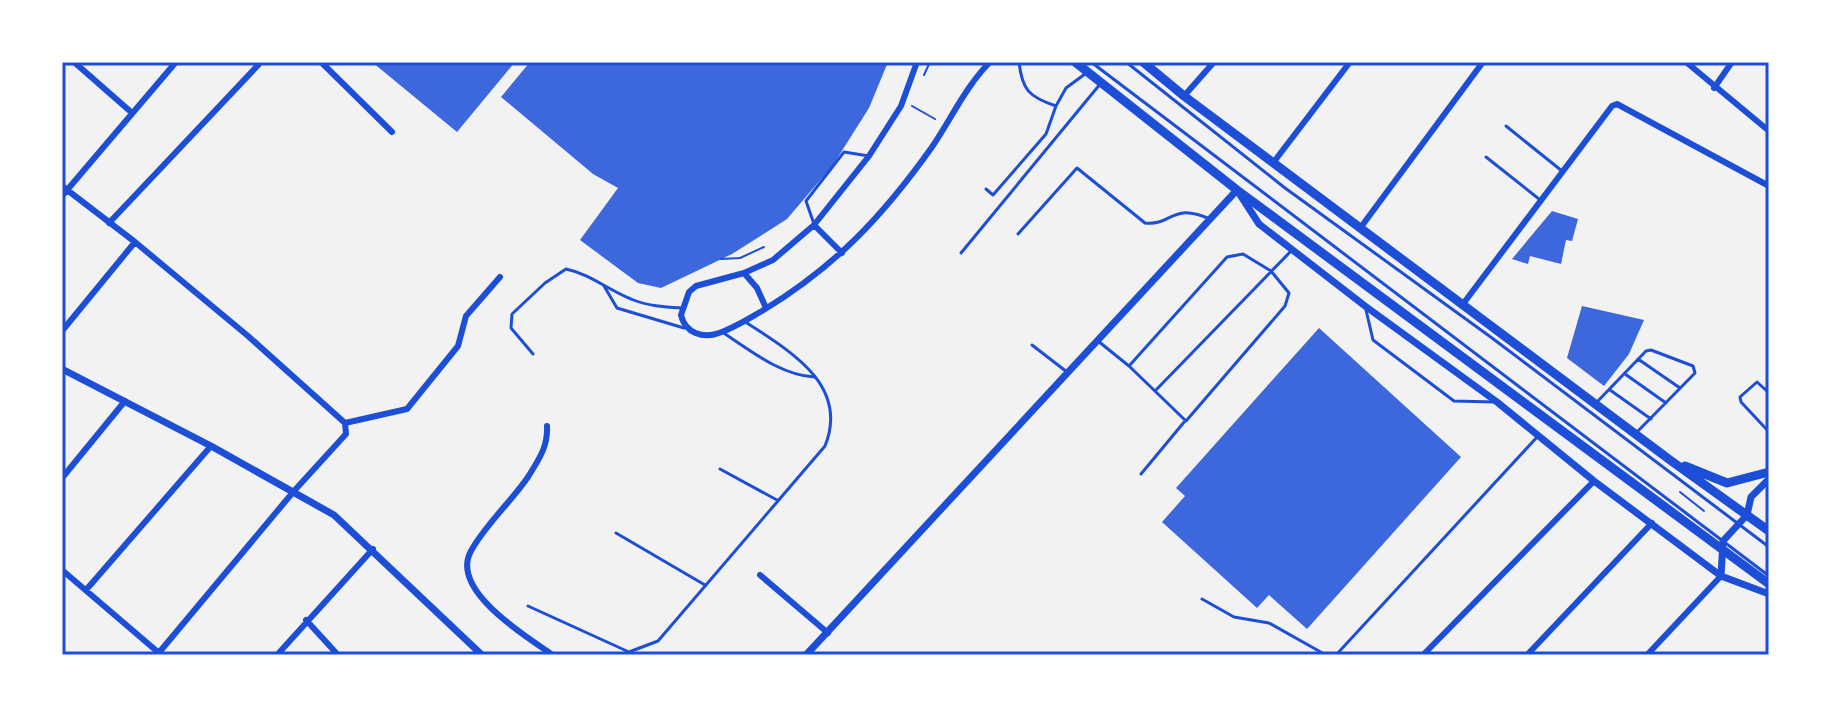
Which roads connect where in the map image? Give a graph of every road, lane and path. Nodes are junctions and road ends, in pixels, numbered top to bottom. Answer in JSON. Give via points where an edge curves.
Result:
{"nodes":[{"id":1,"x":74,"y":62,"type":"edge"},
{"id":2,"x":176,"y":62,"type":"edge"},
{"id":3,"x":261,"y":62,"type":"edge"},
{"id":4,"x":321,"y":62,"type":"edge"},
{"id":5,"x":917,"y":62,"type":"edge"},
{"id":6,"x":990,"y":62,"type":"edge"},
{"id":7,"x":1019,"y":62,"type":"edge"},
{"id":8,"x":1075,"y":62,"type":"edge"},
{"id":9,"x":1126,"y":62,"type":"edge"},
{"id":10,"x":1143,"y":62,"type":"edge"},
{"id":11,"x":1214,"y":62,"type":"edge"},
{"id":12,"x":1350,"y":62,"type":"edge"},
{"id":13,"x":1483,"y":62,"type":"edge"},
{"id":14,"x":1686,"y":62,"type":"edge"},
{"id":15,"x":1732,"y":62,"type":"edge"},
{"id":16,"x":1089,"y":67,"type":"edge"},
{"id":17,"x":1101,"y":83,"type":"junction"},
{"id":18,"x":1714,"y":88,"type":"junction"},
{"id":19,"x":1184,"y":96,"type":"junction"},
{"id":20,"x":911,"y":105,"type":"dead end"},
{"id":21,"x":1056,"y":106,"type":"junction"},
{"id":22,"x":131,"y":112,"type":"junction"},
{"id":23,"x":935,"y":119,"type":"dead end"},
{"id":24,"x":1506,"y":126,"type":"dead end"},
{"id":25,"x":1769,"y":131,"type":"edge"},
{"id":26,"x":392,"y":132,"type":"dead end"},
{"id":27,"x":869,"y":156,"type":"junction"},
{"id":28,"x":1486,"y":157,"type":"dead end"},
{"id":29,"x":1273,"y":163,"type":"junction"},
{"id":30,"x":1563,"y":172,"type":"junction"},
{"id":31,"x":1769,"y":186,"type":"edge"},
{"id":32,"x":986,"y":189,"type":"dead end"},
{"id":33,"x":1237,"y":190,"type":"junction"},
{"id":34,"x":64,"y":191,"type":"edge"},
{"id":35,"x":1541,"y":201,"type":"junction"},
{"id":36,"x":1210,"y":219,"type":"junction"},
{"id":37,"x":109,"y":223,"type":"junction"},
{"id":38,"x":814,"y":225,"type":"junction"},
{"id":39,"x":1361,"y":227,"type":"junction"},
{"id":40,"x":1018,"y":234,"type":"dead end"},
{"id":41,"x":135,"y":242,"type":"junction"},
{"id":42,"x":764,"y":247,"type":"dead end"},
{"id":43,"x":1292,"y":250,"type":"junction"},
{"id":44,"x":842,"y":253,"type":"junction"},
{"id":45,"x":961,"y":253,"type":"dead end"},
{"id":46,"x":721,"y":259,"type":"dead end"},
{"id":47,"x":1271,"y":271,"type":"junction"},
{"id":48,"x":744,"y":273,"type":"junction"},
{"id":49,"x":500,"y":277,"type":"dead end"},
{"id":50,"x":604,"y":286,"type":"junction"},
{"id":51,"x":1463,"y":304,"type":"junction"},
{"id":52,"x":1365,"y":306,"type":"junction"},
{"id":53,"x":683,"y":308,"type":"junction"},
{"id":54,"x":766,"y":308,"type":"junction"},
{"id":55,"x":744,"y":321,"type":"junction"},
{"id":56,"x":688,"y":328,"type":"junction"},
{"id":57,"x":62,"y":331,"type":"edge"},
{"id":58,"x":722,"y":332,"type":"junction"},
{"id":59,"x":1098,"y":341,"type":"junction"},
{"id":60,"x":1032,"y":345,"type":"dead end"},
{"id":61,"x":533,"y":354,"type":"dead end"},
{"id":62,"x":1638,"y":359,"type":"junction"},
{"id":63,"x":1129,"y":366,"type":"junction"},
{"id":64,"x":62,"y":369,"type":"edge"},
{"id":65,"x":1069,"y":373,"type":"junction"},
{"id":66,"x":1625,"y":374,"type":"junction"},
{"id":67,"x":814,"y":377,"type":"junction"},
{"id":68,"x":1680,"y":388,"type":"junction"},
{"id":69,"x":1610,"y":390,"type":"junction"},
{"id":70,"x":1155,"y":391,"type":"junction"},
{"id":71,"x":1769,"y":393,"type":"edge"},
{"id":72,"x":125,"y":401,"type":"junction"},
{"id":73,"x":1497,"y":402,"type":"junction"},
{"id":74,"x":1666,"y":403,"type":"junction"},
{"id":75,"x":1595,"y":404,"type":"junction"},
{"id":76,"x":1651,"y":419,"type":"junction"},
{"id":77,"x":1186,"y":421,"type":"junction"},
{"id":78,"x":345,"y":423,"type":"junction"},
{"id":79,"x":547,"y":426,"type":"dead end"},
{"id":80,"x":1769,"y":432,"type":"edge"},
{"id":81,"x":1636,"y":434,"type":"junction"},
{"id":82,"x":1538,"y":436,"type":"junction"},
{"id":83,"x":211,"y":446,"type":"junction"},
{"id":84,"x":1670,"y":460,"type":"junction"},
{"id":85,"x":720,"y":469,"type":"dead end"},
{"id":86,"x":1769,"y":472,"type":"edge"},
{"id":87,"x":1141,"y":474,"type":"dead end"},
{"id":88,"x":62,"y":478,"type":"edge"},
{"id":89,"x":1769,"y":479,"type":"edge"},
{"id":90,"x":1594,"y":481,"type":"junction"},
{"id":91,"x":294,"y":491,"type":"junction"},
{"id":92,"x":777,"y":500,"type":"junction"},
{"id":93,"x":1711,"y":503,"type":"junction"},
{"id":94,"x":1747,"y":515,"type":"junction"},
{"id":95,"x":1696,"y":521,"type":"junction"},
{"id":96,"x":1652,"y":523,"type":"junction"},
{"id":97,"x":1739,"y":524,"type":"junction"},
{"id":98,"x":1769,"y":531,"type":"edge"},
{"id":99,"x":616,"y":533,"type":"dead end"},
{"id":100,"x":1724,"y":547,"type":"junction"},
{"id":101,"x":1769,"y":547,"type":"edge"},
{"id":102,"x":373,"y":549,"type":"junction"},
{"id":103,"x":62,"y":570,"type":"edge"},
{"id":104,"x":760,"y":575,"type":"dead end"},
{"id":105,"x":1721,"y":576,"type":"junction"},
{"id":106,"x":1769,"y":576,"type":"edge"},
{"id":107,"x":1769,"y":584,"type":"edge"},
{"id":108,"x":705,"y":585,"type":"junction"},
{"id":109,"x":86,"y":590,"type":"junction"},
{"id":110,"x":1769,"y":594,"type":"edge"},
{"id":111,"x":1202,"y":599,"type":"dead end"},
{"id":112,"x":528,"y":606,"type":"dead end"},
{"id":113,"x":306,"y":620,"type":"junction"},
{"id":114,"x":828,"y":633,"type":"junction"},
{"id":115,"x":158,"y":654,"type":"edge"},
{"id":116,"x":277,"y":655,"type":"edge"},
{"id":117,"x":338,"y":655,"type":"edge"},
{"id":118,"x":482,"y":655,"type":"edge"},
{"id":119,"x":553,"y":655,"type":"edge"},
{"id":120,"x":806,"y":655,"type":"edge"},
{"id":121,"x":1326,"y":655,"type":"edge"},
{"id":122,"x":1336,"y":655,"type":"edge"},
{"id":123,"x":1423,"y":655,"type":"edge"},
{"id":124,"x":1527,"y":655,"type":"edge"},
{"id":125,"x":1647,"y":655,"type":"edge"}],
"edges":[{"from":1,"to":22,"type":"street"},
{"from":2,"to":22,"type":"street"},
{"from":3,"to":37,"type":"street"},
{"from":4,"to":26,"type":"street"},
{"from":5,"to":27,"type":"street","via":[[901,106]]},
{"from":6,"to":44,"type":"street","via":[[881,214]]},
{"from":7,"to":21,"type":"lane","via":[[1021,82],[1030,94]]},
{"from":8,"to":16,"type":"main road"},
{"from":9,"to":93,"type":"lane","via":[[1285,188]]},
{"from":10,"to":19,"type":"main road"},
{"from":11,"to":19,"type":"street"},
{"from":12,"to":29,"type":"street"},
{"from":13,"to":39,"type":"street"},
{"from":14,"to":18,"type":"street"},
{"from":15,"to":18,"type":"street"},
{"from":16,"to":17,"type":"main road"},
{"from":16,"to":21,"type":"lane"},
{"from":16,"to":95,"type":"lane"},
{"from":17,"to":33,"type":"main road"},
{"from":17,"to":45,"type":"lane"},
{"from":18,"to":25,"type":"street"},
{"from":19,"to":29,"type":"main road"},
{"from":20,"to":23,"type":"path"},
{"from":21,"to":32,"type":"lane","via":[[1046,134],[993,195]]},
{"from":22,"to":34,"type":"street"},
{"from":24,"to":30,"type":"lane"},
{"from":27,"to":38,"type":"street"},
{"from":27,"to":38,"type":"lane","via":[[844,152],[806,201]]},
{"from":28,"to":35,"type":"lane"},
{"from":29,"to":39,"type":"main road"},
{"from":30,"to":31,"type":"street","via":[[1617,104]]},
{"from":30,"to":35,"type":"street"},
{"from":33,"to":36,"type":"street"},
{"from":33,"to":43,"type":"street","via":[[1259,224]]},
{"from":33,"to":100,"type":"main road"},
{"from":34,"to":37,"type":"street"},
{"from":35,"to":51,"type":"street"},
{"from":36,"to":40,"type":"lane","via":[[1182,211],[1145,223],[1077,168]]},
{"from":36,"to":59,"type":"street"},
{"from":37,"to":41,"type":"street"},
{"from":38,"to":44,"type":"street"},
{"from":38,"to":48,"type":"street","via":[[786,251]]},
{"from":39,"to":51,"type":"main road"},
{"from":41,"to":57,"type":"street"},
{"from":41,"to":78,"type":"street"},
{"from":42,"to":46,"type":"path","via":[[740,258]]},
{"from":43,"to":47,"type":"lane"},
{"from":43,"to":52,"type":"street"},
{"from":44,"to":54,"type":"street"},
{"from":47,"to":63,"type":"lane","via":[[1243,254],[1227,257]]},
{"from":47,"to":70,"type":"lane"},
{"from":47,"to":77,"type":"lane","via":[[1289,293],[1285,306]]},
{"from":48,"to":53,"type":"street","via":[[696,286]]},
{"from":48,"to":54,"type":"street"},
{"from":49,"to":78,"type":"street","via":[[466,316],[458,346],[407,409]]},
{"from":50,"to":53,"type":"lane","via":[[633,300]]},
{"from":50,"to":56,"type":"lane","via":[[617,308]]},
{"from":50,"to":61,"type":"lane","via":[[566,269],[512,314],[511,328]]},
{"from":51,"to":75,"type":"main road"},
{"from":52,"to":73,"type":"street"},
{"from":52,"to":73,"type":"lane","via":[[1373,340],[1454,401]]},
{"from":53,"to":56,"type":"street","via":[[682,321]]},
{"from":54,"to":55,"type":"street"},
{"from":55,"to":58,"type":"street"},
{"from":55,"to":67,"type":"lane","via":[[799,357]]},
{"from":56,"to":58,"type":"street","via":[[699,335]]},
{"from":58,"to":67,"type":"lane","via":[[761,358],[798,376]]},
{"from":59,"to":63,"type":"lane"},
{"from":59,"to":65,"type":"street"},
{"from":60,"to":65,"type":"lane"},
{"from":62,"to":66,"type":"lane"},
{"from":62,"to":68,"type":"lane"},
{"from":62,"to":68,"type":"lane","via":[[1651,350],[1693,366],[1695,373]]},
{"from":63,"to":70,"type":"lane"},
{"from":64,"to":72,"type":"street"},
{"from":65,"to":114,"type":"street"},
{"from":66,"to":69,"type":"lane"},
{"from":66,"to":74,"type":"lane"},
{"from":67,"to":92,"type":"lane","via":[[832,410],[832,428],[825,446]]},
{"from":68,"to":74,"type":"lane"},
{"from":69,"to":75,"type":"lane"},
{"from":69,"to":76,"type":"lane"},
{"from":70,"to":77,"type":"lane"},
{"from":71,"to":80,"type":"lane","via":[[1757,382],[1740,397]]},
{"from":72,"to":83,"type":"street"},
{"from":72,"to":88,"type":"street"},
{"from":73,"to":82,"type":"street"},
{"from":74,"to":76,"type":"lane"},
{"from":75,"to":81,"type":"main road"},
{"from":76,"to":81,"type":"lane"},
{"from":77,"to":87,"type":"lane"},
{"from":78,"to":91,"type":"street","via":[[346,434]]},
{"from":79,"to":119,"type":"street","via":[[545,450],[465,566],[473,587],[503,620]]},
{"from":81,"to":84,"type":"main road"},
{"from":82,"to":90,"type":"street"},
{"from":82,"to":122,"type":"lane"},
{"from":83,"to":91,"type":"street"},
{"from":83,"to":109,"type":"street"},
{"from":84,"to":86,"type":"main road","via":[[1727,483]]},
{"from":84,"to":94,"type":"main road"},
{"from":85,"to":92,"type":"lane"},
{"from":89,"to":94,"type":"street","via":[[1751,497]]},
{"from":90,"to":96,"type":"street"},
{"from":90,"to":123,"type":"street"},
{"from":91,"to":102,"type":"street","via":[[334,515]]},
{"from":91,"to":115,"type":"street"},
{"from":92,"to":108,"type":"lane"},
{"from":93,"to":95,"type":"path"},
{"from":93,"to":97,"type":"lane"},
{"from":94,"to":97,"type":"street"},
{"from":94,"to":98,"type":"main road"},
{"from":95,"to":100,"type":"lane"},
{"from":96,"to":105,"type":"street"},
{"from":96,"to":124,"type":"street"},
{"from":97,"to":100,"type":"street"},
{"from":97,"to":101,"type":"lane"},
{"from":99,"to":108,"type":"lane"},
{"from":100,"to":105,"type":"street"},
{"from":100,"to":106,"type":"lane"},
{"from":100,"to":107,"type":"main road"},
{"from":102,"to":113,"type":"street"},
{"from":102,"to":118,"type":"street"},
{"from":103,"to":109,"type":"street"},
{"from":104,"to":114,"type":"street"},
{"from":105,"to":110,"type":"street"},
{"from":105,"to":125,"type":"street"},
{"from":108,"to":112,"type":"lane","via":[[658,641],[629,652]]},
{"from":109,"to":115,"type":"street"},
{"from":111,"to":121,"type":"lane","via":[[1234,617],[1269,623]]},
{"from":113,"to":116,"type":"street"},
{"from":113,"to":117,"type":"street"},
{"from":114,"to":120,"type":"street"}]}
